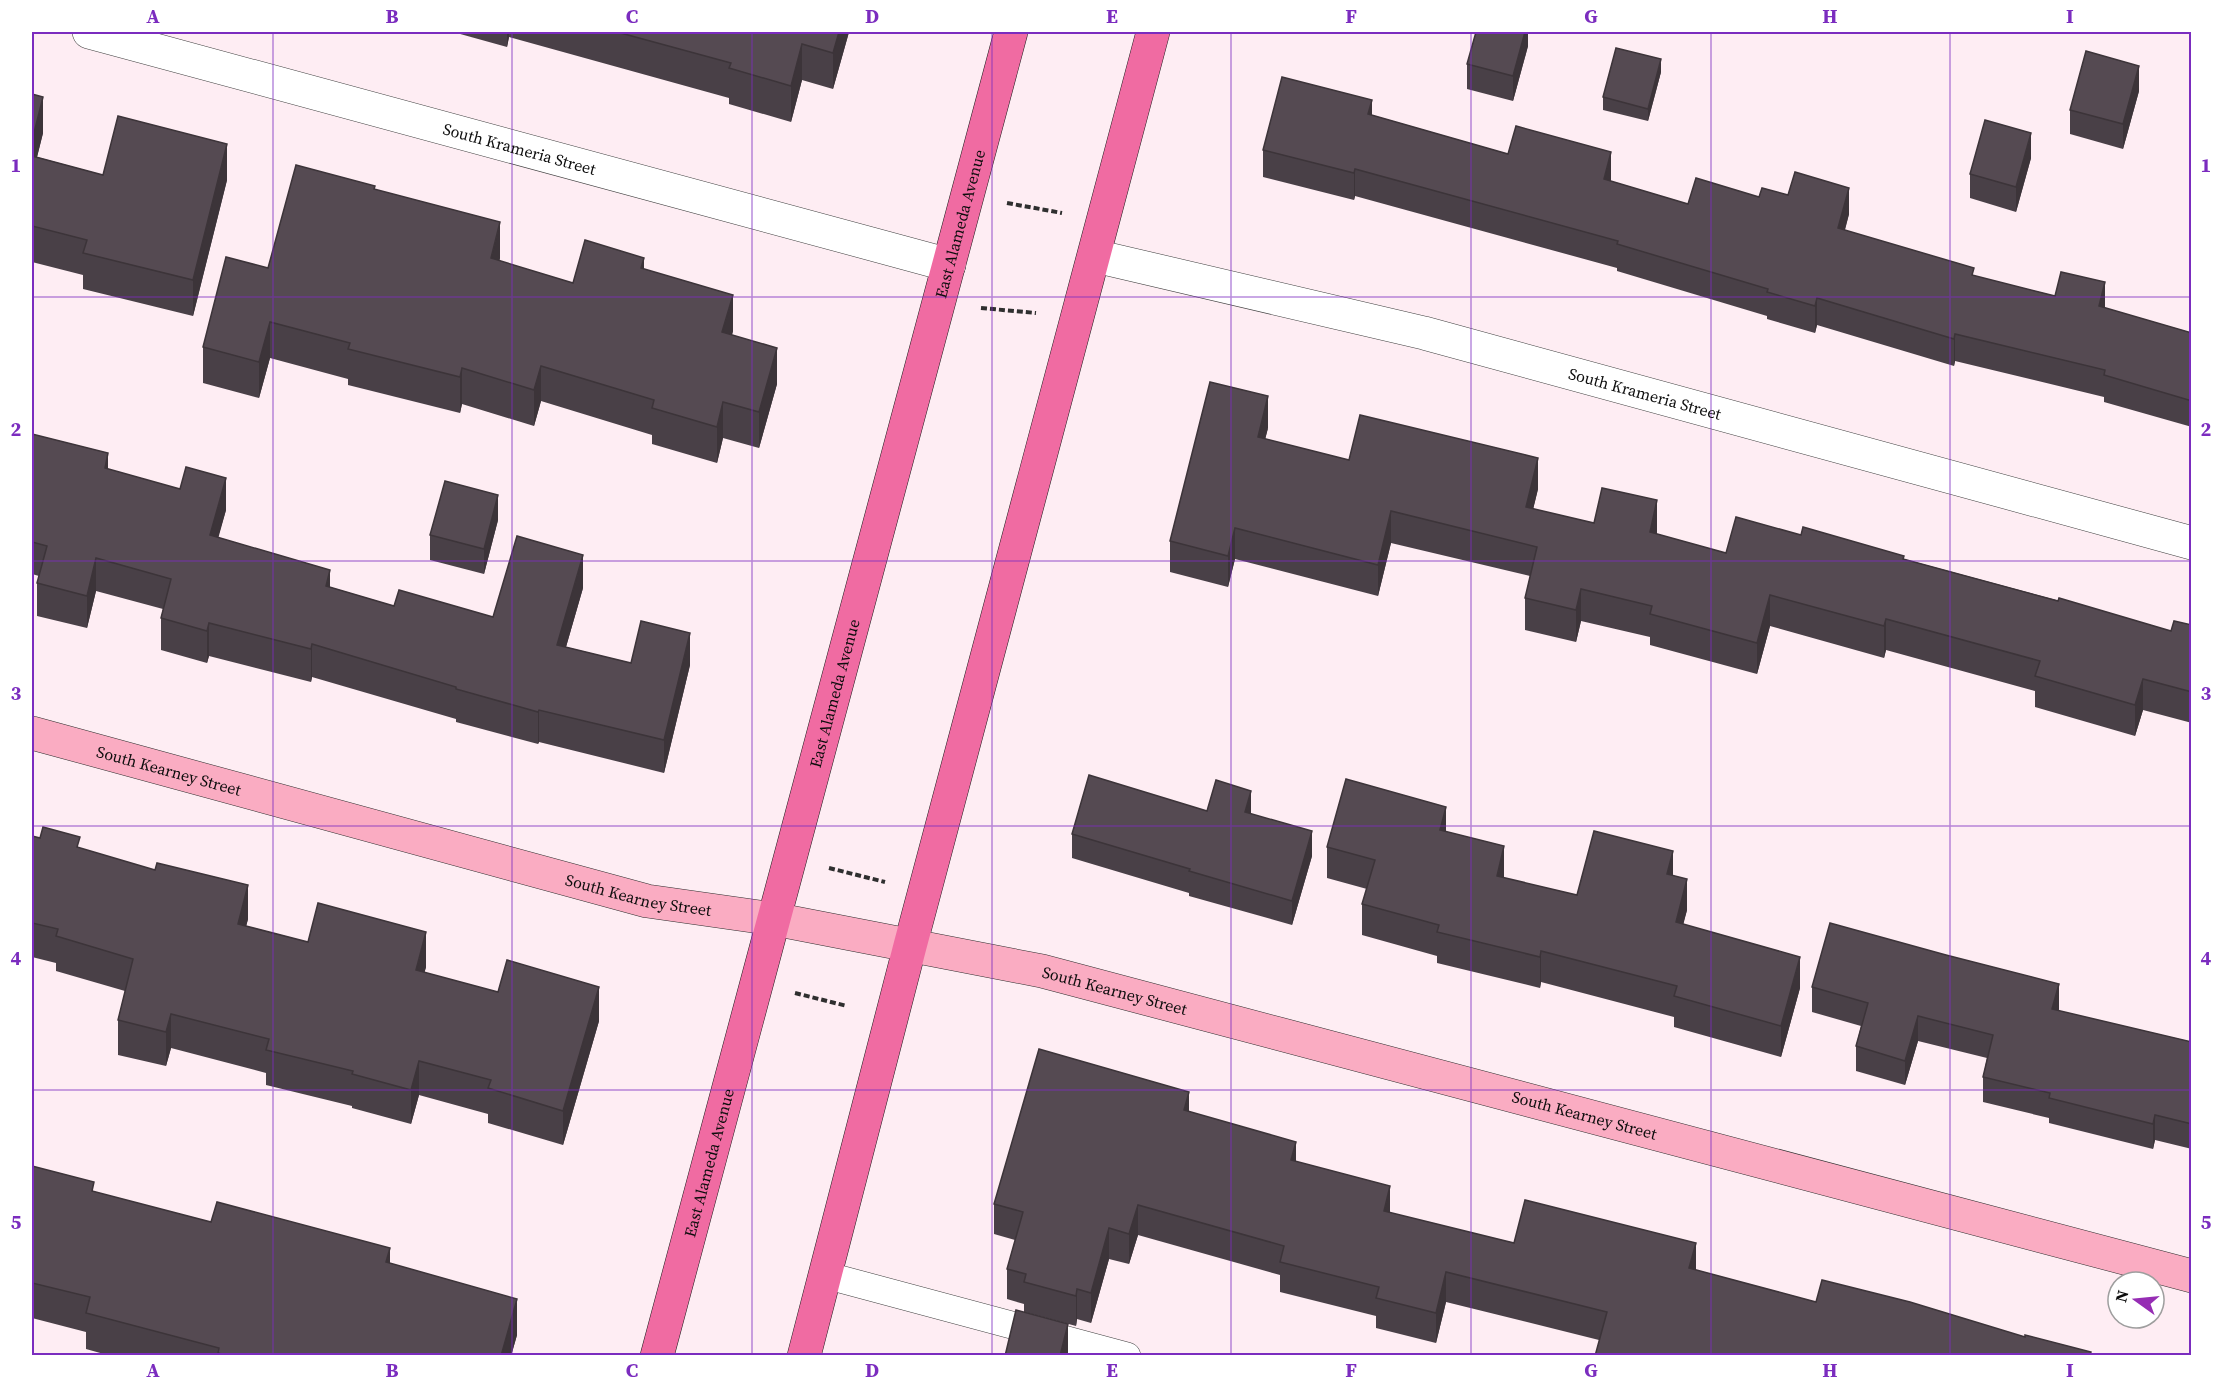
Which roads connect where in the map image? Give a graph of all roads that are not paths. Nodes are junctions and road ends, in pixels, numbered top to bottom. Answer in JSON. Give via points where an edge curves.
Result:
{"nodes":[{"id":1,"x":89,"y":32,"type":"edge"},
{"id":2,"x":1011,"y":32,"type":"edge"},
{"id":3,"x":1153,"y":32,"type":"edge"},
{"id":4,"x":1095,"y":256,"type":"junction"},
{"id":5,"x":949,"y":265,"type":"junction"},
{"id":6,"x":2192,"y":543,"type":"edge"},
{"id":7,"x":32,"y":733,"type":"edge"},
{"id":8,"x":774,"y":919,"type":"junction"},
{"id":9,"x":910,"y":946,"type":"junction"},
{"id":10,"x":825,"y":1275,"type":"junction"},
{"id":11,"x":2192,"y":1276,"type":"edge"},
{"id":12,"x":657,"y":1356,"type":"edge"},
{"id":13,"x":804,"y":1356,"type":"edge"},
{"id":14,"x":1127,"y":1356,"type":"edge"}],
"edges":[{"from":1,"to":5,"type":"street","name":"South Krameria Street"},
{"from":2,"to":5,"type":"main road","name":"East Alameda Avenue"},
{"from":3,"to":4,"type":"main road"},
{"from":4,"to":6,"type":"street","name":"South Krameria Street","via":[[1435,336]]},
{"from":4,"to":9,"type":"main road"},
{"from":5,"to":8,"type":"main road","name":"East Alameda Avenue"},
{"from":7,"to":8,"type":"street","name":"South Kearney Street","via":[[647,901]]},
{"from":8,"to":9,"type":"street","name":"South Kearney Street"},
{"from":8,"to":12,"type":"main road","name":"East Alameda Avenue"},
{"from":9,"to":10,"type":"main road"},
{"from":9,"to":11,"type":"street","name":"South Kearney Street","via":[[1053,974]]},
{"from":10,"to":13,"type":"main road"},
{"from":10,"to":14,"type":"lane"}]}
